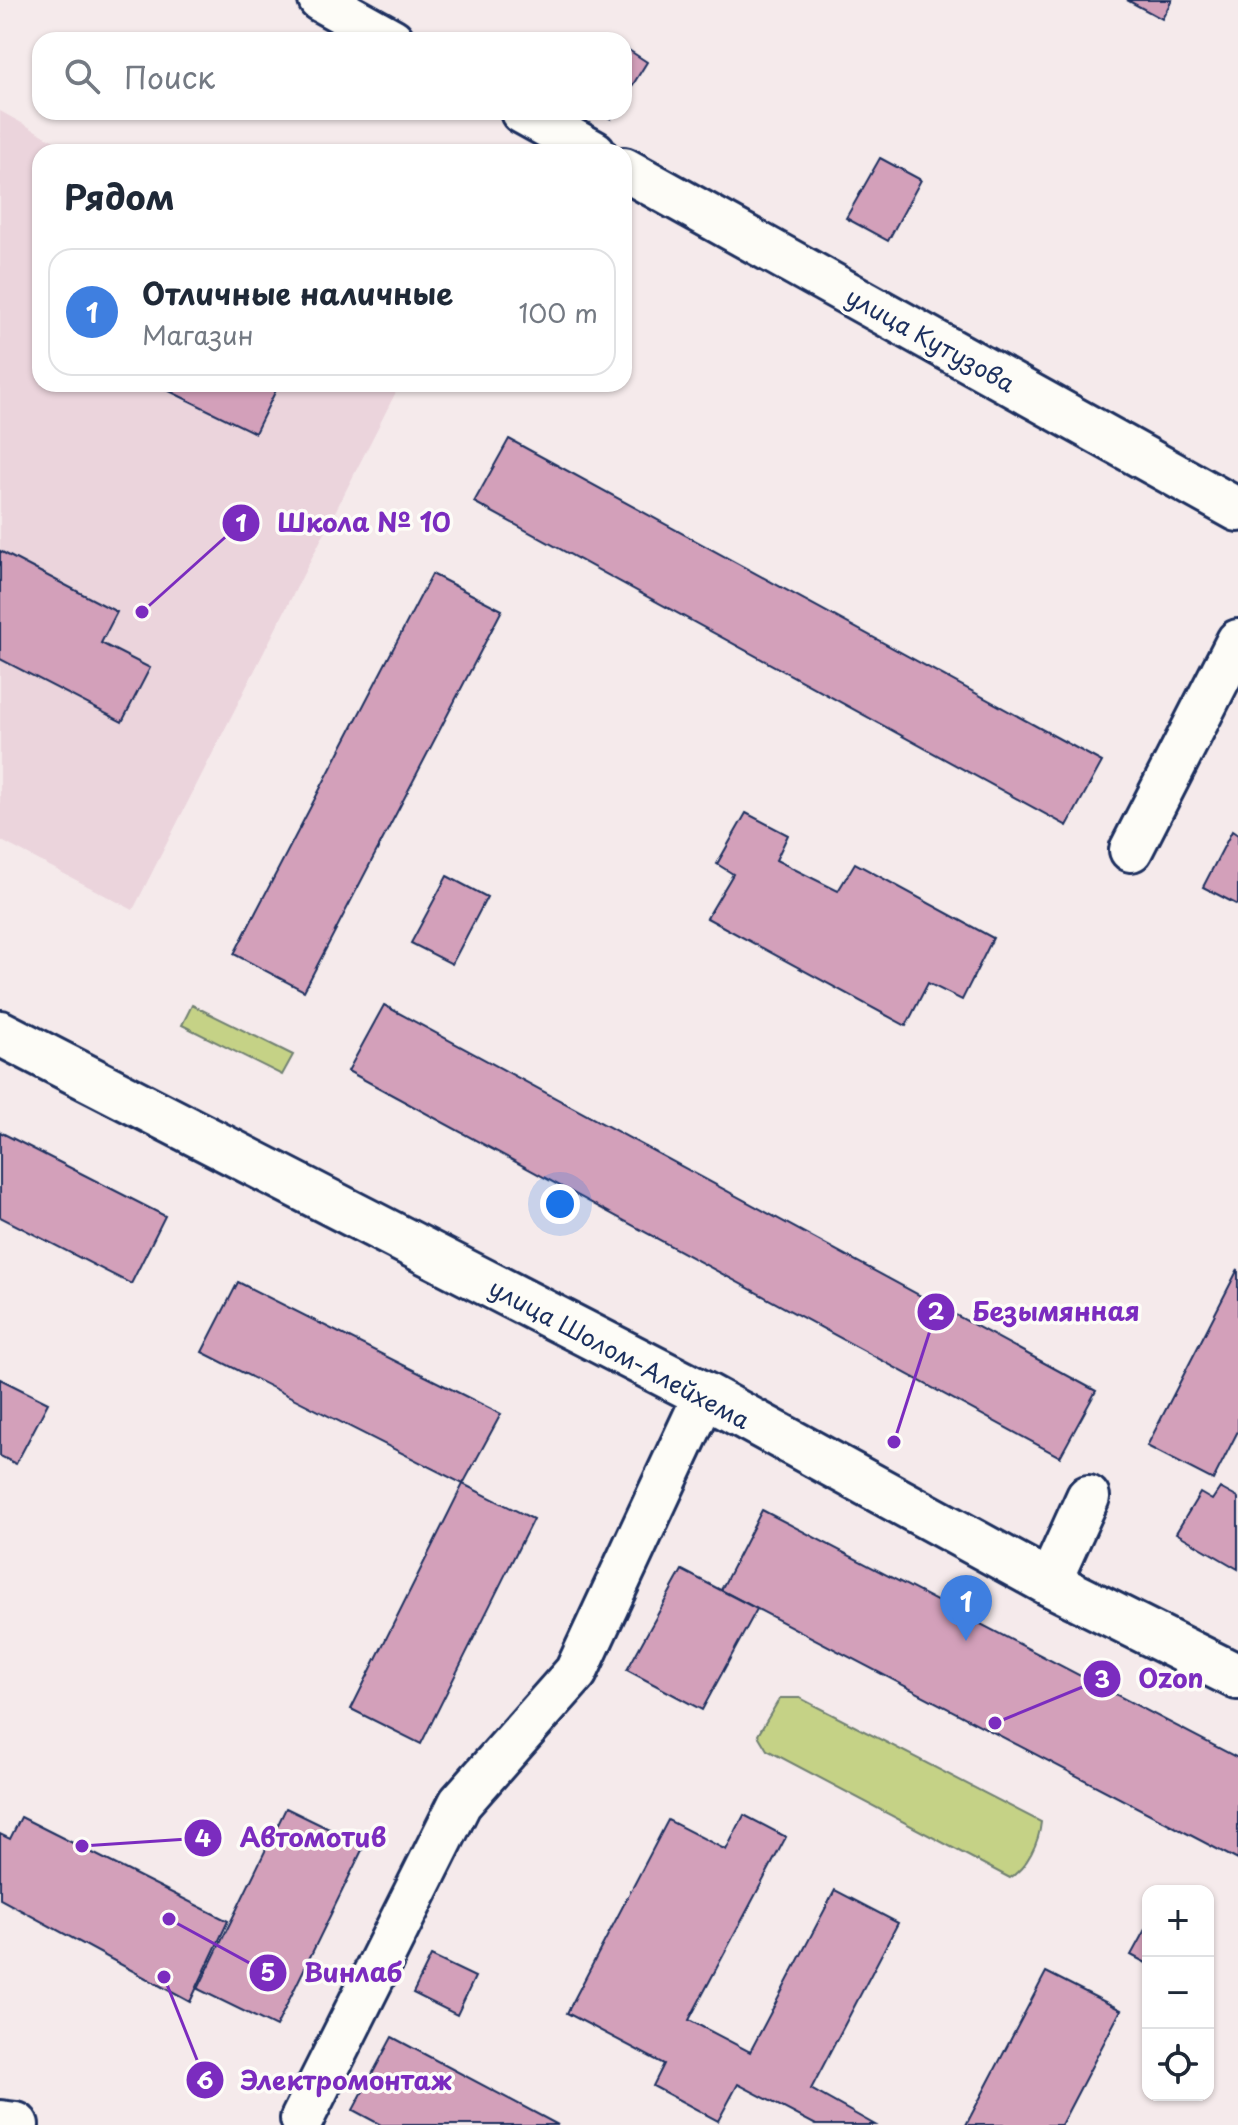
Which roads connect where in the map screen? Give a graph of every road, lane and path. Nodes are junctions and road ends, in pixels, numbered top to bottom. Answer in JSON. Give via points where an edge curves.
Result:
{"nodes":[{"id":1,"x":320,"y":0,"type":"edge"},
{"id":2,"x":378,"y":32,"type":"edge"},
{"id":3,"x":536,"y":120,"type":"edge"},
{"id":4,"x":580,"y":144,"type":"edge"},
{"id":5,"x":632,"y":173,"type":"edge"},
{"id":6,"x":1238,"y":510,"type":"edge"},
{"id":7,"x":1238,"y":641,"type":"edge"},
{"id":8,"x":1131,"y":850,"type":"dead end"},
{"id":9,"x":0,"y":1033,"type":"edge"},
{"id":10,"x":705,"y":1395,"type":"junction"},
{"id":11,"x":1088,"y":1497,"type":"dead end"},
{"id":12,"x":1049,"y":1583,"type":"junction"},
{"id":13,"x":1238,"y":1677,"type":"edge"},
{"id":14,"x":302,"y":2119,"type":"dead end"},
{"id":15,"x":0,"y":2123,"type":"edge"},
{"id":16,"x":16,"y":2125,"type":"edge"}],
"edges":[{"from":1,"to":2,"type":"lane"},
{"from":3,"to":4,"type":"lane"},
{"from":5,"to":6,"type":"lane","name":"улица Кутузова"},
{"from":7,"to":8,"type":"lane"},
{"from":9,"to":10,"type":"main road","name":"улица Шолом-Алейхема"},
{"from":10,"to":12,"type":"main road","name":"улица Шолом-Алейхема"},
{"from":10,"to":14,"type":"lane","via":[[576,1672],[460,1803]]},
{"from":11,"to":12,"type":"lane"},
{"from":12,"to":13,"type":"main road","name":"улица Шолом-Алейхема"},
{"from":15,"to":16,"type":"main road"}]}
